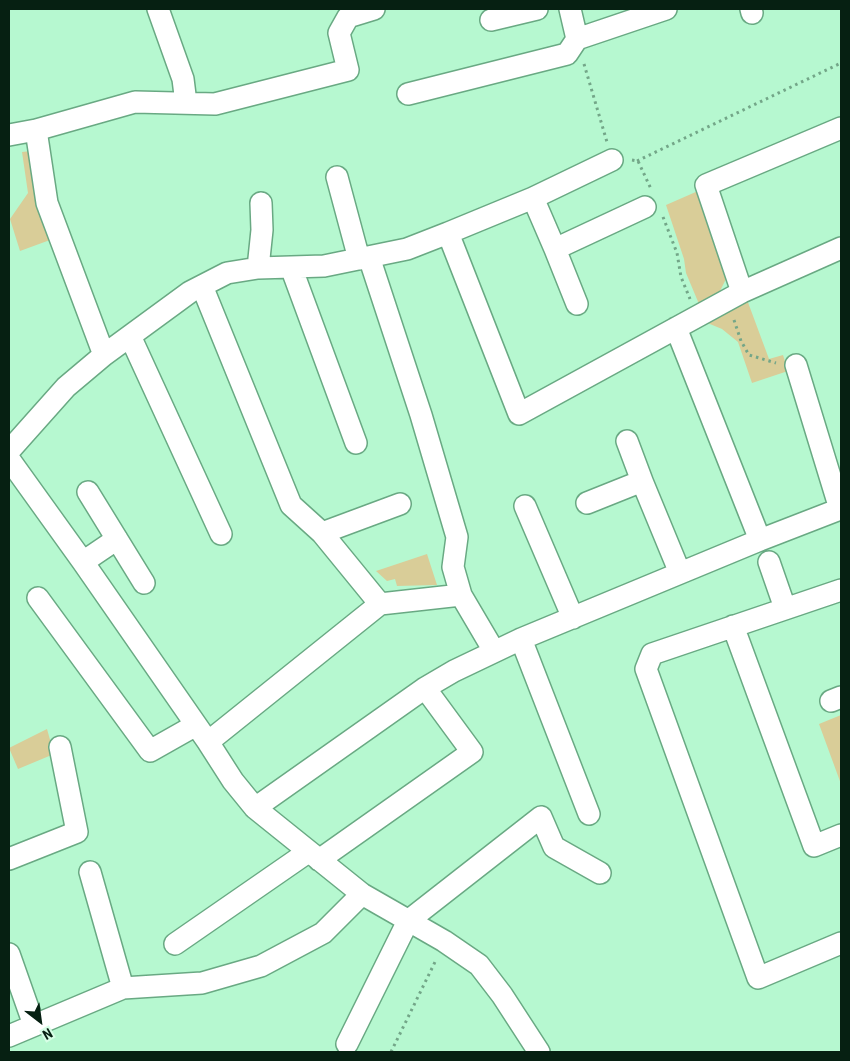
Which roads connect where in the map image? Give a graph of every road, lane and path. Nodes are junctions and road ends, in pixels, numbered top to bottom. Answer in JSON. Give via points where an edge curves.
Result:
{"nodes":[{"id":1,"x":158,"y":9,"type":"edge"},
{"id":2,"x":374,"y":9,"type":"edge"},
{"id":3,"x":537,"y":9,"type":"edge"},
{"id":4,"x":570,"y":9,"type":"edge"},
{"id":5,"x":666,"y":9,"type":"edge"},
{"id":6,"x":492,"y":20,"type":"dead end"},
{"id":7,"x":578,"y":39,"type":"junction"},
{"id":8,"x":841,"y":63,"type":"edge"},
{"id":9,"x":408,"y":94,"type":"dead end"},
{"id":10,"x":186,"y":103,"type":"junction"},
{"id":11,"x":841,"y":128,"type":"edge"},
{"id":12,"x":36,"y":130,"type":"junction"},
{"id":13,"x":9,"y":135,"type":"edge"},
{"id":14,"x":612,"y":160,"type":"junction"},
{"id":15,"x":636,"y":161,"type":"junction"},
{"id":16,"x":337,"y":177,"type":"dead end"},
{"id":17,"x":533,"y":198,"type":"junction"},
{"id":18,"x":261,"y":203,"type":"dead end"},
{"id":19,"x":654,"y":205,"type":"junction"},
{"id":20,"x":448,"y":233,"type":"junction"},
{"id":21,"x":841,"y":248,"type":"edge"},
{"id":22,"x":555,"y":249,"type":"junction"},
{"id":23,"x":364,"y":258,"type":"junction"},
{"id":24,"x":258,"y":268,"type":"junction"},
{"id":25,"x":290,"y":268,"type":"junction"},
{"id":26,"x":202,"y":286,"type":"junction"},
{"id":27,"x":734,"y":296,"type":"junction"},
{"id":28,"x":577,"y":304,"type":"dead end"},
{"id":29,"x":697,"y":316,"type":"junction"},
{"id":30,"x":676,"y":328,"type":"junction"},
{"id":31,"x":130,"y":336,"type":"junction"},
{"id":32,"x":104,"y":355,"type":"junction"},
{"id":33,"x":796,"y":366,"type":"joint"},
{"id":34,"x":627,"y":441,"type":"dead end"},
{"id":35,"x":356,"y":443,"type":"dead end"},
{"id":36,"x":9,"y":451,"type":"edge"},
{"id":37,"x":9,"y":459,"type":"edge"},
{"id":38,"x":642,"y":480,"type":"junction"},
{"id":39,"x":88,"y":492,"type":"dead end"},
{"id":40,"x":587,"y":503,"type":"dead end"},
{"id":41,"x":400,"y":504,"type":"dead end"},
{"id":42,"x":525,"y":506,"type":"dead end"},
{"id":43,"x":322,"y":533,"type":"junction"},
{"id":44,"x":221,"y":534,"type":"dead end"},
{"id":45,"x":117,"y":539,"type":"junction"},
{"id":46,"x":760,"y":540,"type":"junction"},
{"id":47,"x":83,"y":562,"type":"junction"},
{"id":48,"x":769,"y":562,"type":"dead end"},
{"id":49,"x":680,"y":574,"type":"junction"},
{"id":50,"x":144,"y":583,"type":"dead end"},
{"id":51,"x":841,"y":590,"type":"edge"},
{"id":52,"x":461,"y":595,"type":"junction"},
{"id":53,"x":38,"y":598,"type":"dead end"},
{"id":54,"x":380,"y":604,"type":"junction"},
{"id":55,"x":785,"y":608,"type":"junction"},
{"id":56,"x":573,"y":618,"type":"junction"},
{"id":57,"x":733,"y":626,"type":"junction"},
{"id":58,"x":521,"y":639,"type":"junction"},
{"id":59,"x":494,"y":651,"type":"junction"},
{"id":60,"x":425,"y":688,"type":"junction"},
{"id":61,"x":202,"y":734,"type":"junction"},
{"id":62,"x":60,"y":747,"type":"dead end"},
{"id":63,"x":255,"y":808,"type":"junction"},
{"id":64,"x":589,"y":814,"type":"dead end"},
{"id":65,"x":841,"y":835,"type":"edge"},
{"id":66,"x":314,"y":856,"type":"junction"},
{"id":67,"x":9,"y":860,"type":"edge"},
{"id":68,"x":90,"y":872,"type":"dead end"},
{"id":69,"x":600,"y":872,"type":"dead end"},
{"id":70,"x":362,"y":894,"type":"junction"},
{"id":71,"x":408,"y":921,"type":"junction"},
{"id":72,"x":444,"y":942,"type":"junction"},
{"id":73,"x":175,"y":944,"type":"dead end"},
{"id":74,"x":841,"y":944,"type":"edge"},
{"id":75,"x":9,"y":954,"type":"edge"},
{"id":76,"x":123,"y":988,"type":"junction"},
{"id":77,"x":34,"y":1025,"type":"junction"},
{"id":78,"x":9,"y":1036,"type":"edge"},
{"id":79,"x":347,"y":1044,"type":"dead end"},
{"id":80,"x":391,"y":1052,"type":"edge"},
{"id":81,"x":539,"y":1052,"type":"edge"}],
"edges":[{"from":1,"to":10,"type":"street","via":[[183,79]]},
{"from":2,"to":10,"type":"street","via":[[348,17],[339,34],[348,70],[215,104]]},
{"from":3,"to":6,"type":"street"},
{"from":4,"to":7,"type":"street"},
{"from":5,"to":7,"type":"street"},
{"from":7,"to":9,"type":"street","via":[[568,54]]},
{"from":7,"to":14,"type":"path"},
{"from":8,"to":15,"type":"path"},
{"from":10,"to":12,"type":"street","via":[[135,102]]},
{"from":11,"to":27,"type":"street","via":[[706,184]]},
{"from":12,"to":13,"type":"street"},
{"from":12,"to":32,"type":"street","via":[[46,203]]},
{"from":14,"to":15,"type":"path"},
{"from":14,"to":17,"type":"street"},
{"from":15,"to":19,"type":"path"},
{"from":16,"to":23,"type":"street"},
{"from":17,"to":20,"type":"street"},
{"from":17,"to":22,"type":"street"},
{"from":18,"to":24,"type":"street"},
{"from":19,"to":22,"type":"street"},
{"from":19,"to":29,"type":"path","via":[[677,253],[681,277]]},
{"from":20,"to":23,"type":"street","via":[[407,249]]},
{"from":20,"to":30,"type":"street","via":[[520,414]]},
{"from":21,"to":27,"type":"street"},
{"from":22,"to":28,"type":"street"},
{"from":23,"to":25,"type":"street","via":[[324,266]]},
{"from":23,"to":52,"type":"street","via":[[421,414],[457,537],[453,567]]},
{"from":24,"to":25,"type":"street"},
{"from":24,"to":26,"type":"street","via":[[227,273]]},
{"from":25,"to":35,"type":"street"},
{"from":26,"to":31,"type":"street"},
{"from":26,"to":43,"type":"street","via":[[291,505]]},
{"from":27,"to":29,"type":"street"},
{"from":27,"to":33,"type":"path","via":[[741,341],[749,355]]},
{"from":29,"to":30,"type":"street"},
{"from":30,"to":46,"type":"street"},
{"from":31,"to":32,"type":"street"},
{"from":31,"to":44,"type":"street"},
{"from":32,"to":36,"type":"street","via":[[66,387]]},
{"from":33,"to":46,"type":"street","via":[[840,509]]},
{"from":34,"to":38,"type":"street"},
{"from":37,"to":47,"type":"street"},
{"from":38,"to":40,"type":"street"},
{"from":38,"to":49,"type":"street"},
{"from":39,"to":45,"type":"street"},
{"from":41,"to":43,"type":"street"},
{"from":42,"to":56,"type":"street"},
{"from":43,"to":54,"type":"street"},
{"from":45,"to":47,"type":"street"},
{"from":45,"to":50,"type":"street"},
{"from":46,"to":49,"type":"street"},
{"from":47,"to":61,"type":"street"},
{"from":48,"to":55,"type":"street"},
{"from":49,"to":56,"type":"street"},
{"from":51,"to":55,"type":"street"},
{"from":52,"to":54,"type":"street"},
{"from":52,"to":59,"type":"street"},
{"from":53,"to":61,"type":"street","via":[[150,751]]},
{"from":54,"to":61,"type":"street"},
{"from":55,"to":57,"type":"street"},
{"from":56,"to":58,"type":"street"},
{"from":57,"to":65,"type":"street","via":[[814,846]]},
{"from":57,"to":74,"type":"street","via":[[652,654],[646,669],[758,978]]},
{"from":58,"to":59,"type":"street"},
{"from":58,"to":64,"type":"street"},
{"from":59,"to":60,"type":"street"},
{"from":60,"to":63,"type":"street"},
{"from":60,"to":66,"type":"street","via":[[472,752]]},
{"from":61,"to":63,"type":"street"},
{"from":62,"to":67,"type":"street","via":[[77,832]]},
{"from":63,"to":66,"type":"street"},
{"from":66,"to":70,"type":"street"},
{"from":66,"to":73,"type":"street"},
{"from":68,"to":76,"type":"street"},
{"from":69,"to":71,"type":"street","via":[[554,847],[540,817]]},
{"from":70,"to":71,"type":"street"},
{"from":70,"to":76,"type":"street","via":[[323,933],[262,966],[202,983]]},
{"from":71,"to":72,"type":"street"},
{"from":71,"to":79,"type":"street"},
{"from":72,"to":80,"type":"path"},
{"from":72,"to":81,"type":"street","via":[[479,965]]},
{"from":75,"to":77,"type":"street"},
{"from":76,"to":77,"type":"street"},
{"from":77,"to":78,"type":"street"}]}
